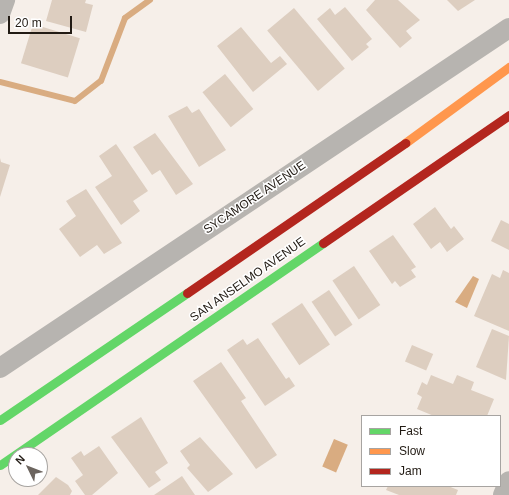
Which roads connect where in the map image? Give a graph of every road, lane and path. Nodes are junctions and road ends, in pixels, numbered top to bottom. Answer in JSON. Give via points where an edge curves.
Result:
{"nodes":[{"id":1,"x":5,"y":0,"type":"edge"},
{"id":2,"x":0,"y":14,"type":"edge"},
{"id":3,"x":509,"y":28,"type":"edge"},
{"id":4,"x":509,"y":67,"type":"edge"},
{"id":5,"x":509,"y":115,"type":"edge"},
{"id":6,"x":0,"y":368,"type":"edge"},
{"id":7,"x":0,"y":420,"type":"edge"},
{"id":8,"x":0,"y":465,"type":"edge"},
{"id":9,"x":509,"y":481,"type":"edge"},
{"id":10,"x":503,"y":495,"type":"edge"}],
"edges":[{"from":1,"to":2,"type":"street"},
{"from":3,"to":6,"type":"street","name":"SYCAMORE AVENUE"},
{"from":4,"to":7,"type":"main road","via":[[463,104]]},
{"from":5,"to":8,"type":"main road","name":"SAN ANSELMO AVENUE"},
{"from":9,"to":10,"type":"street"}]}
